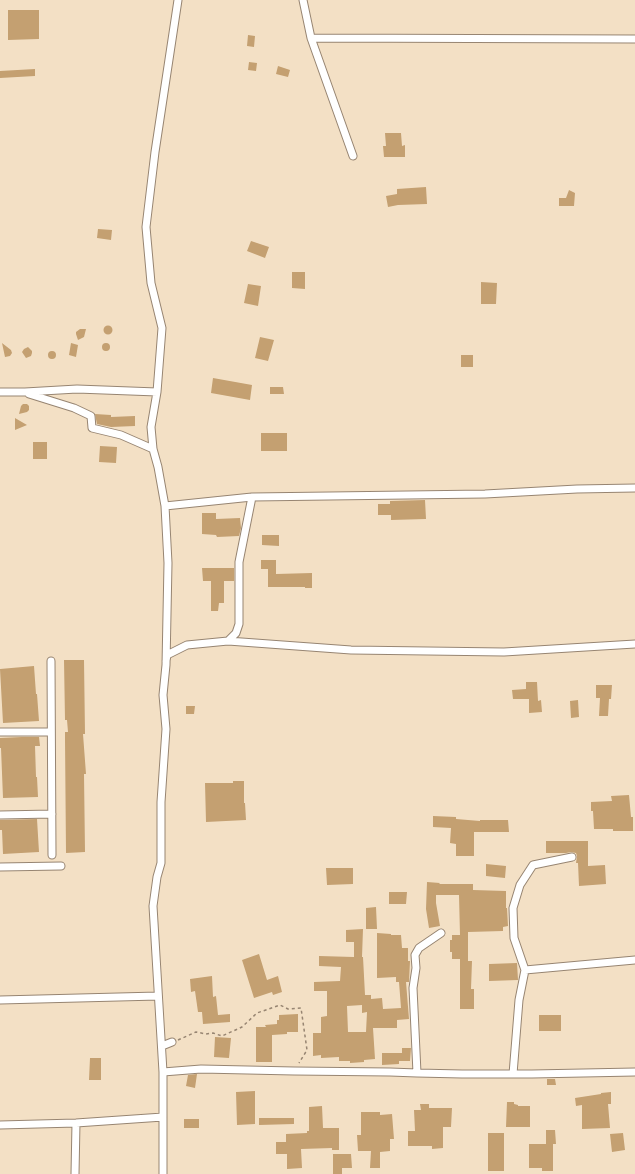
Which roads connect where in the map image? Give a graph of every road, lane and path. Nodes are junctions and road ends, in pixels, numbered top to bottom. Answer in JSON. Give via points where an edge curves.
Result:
{"nodes":[{"id":1,"x":178,"y":0,"type":"edge"},
{"id":2,"x":303,"y":0,"type":"edge"},
{"id":3,"x":311,"y":38,"type":"junction"},
{"id":4,"x":635,"y":39,"type":"edge"},
{"id":5,"x":353,"y":156,"type":"dead end"},
{"id":6,"x":0,"y":392,"type":"edge"},
{"id":7,"x":25,"y":392,"type":"junction"},
{"id":8,"x":157,"y":392,"type":"junction"},
{"id":9,"x":153,"y":449,"type":"junction"},
{"id":10,"x":635,"y":488,"type":"edge"},
{"id":11,"x":252,"y":497,"type":"junction"},
{"id":12,"x":165,"y":506,"type":"junction"},
{"id":13,"x":228,"y":641,"type":"junction"},
{"id":14,"x":635,"y":644,"type":"edge"},
{"id":15,"x":51,"y":661,"type":"dead end"},
{"id":16,"x":166,"y":665,"type":"junction"},
{"id":17,"x":0,"y":732,"type":"edge"},
{"id":18,"x":51,"y":732,"type":"junction"},
{"id":19,"x":52,"y":814,"type":"junction"},
{"id":20,"x":0,"y":815,"type":"edge"},
{"id":21,"x":52,"y":855,"type":"dead end"},
{"id":22,"x":572,"y":857,"type":"dead end"},
{"id":23,"x":61,"y":866,"type":"dead end"},
{"id":24,"x":0,"y":868,"type":"edge"},
{"id":25,"x":441,"y":933,"type":"dead end"},
{"id":26,"x":635,"y":960,"type":"edge"},
{"id":27,"x":525,"y":970,"type":"junction"},
{"id":28,"x":158,"y":996,"type":"junction"},
{"id":29,"x":0,"y":1000,"type":"edge"},
{"id":30,"x":172,"y":1042,"type":"joint"},
{"id":31,"x":162,"y":1046,"type":"junction"},
{"id":32,"x":294,"y":1071,"type":"junction"},
{"id":33,"x":163,"y":1072,"type":"junction"},
{"id":34,"x":635,"y":1072,"type":"edge"},
{"id":35,"x":417,"y":1074,"type":"junction"},
{"id":36,"x":513,"y":1074,"type":"junction"},
{"id":37,"x":163,"y":1117,"type":"junction"},
{"id":38,"x":76,"y":1123,"type":"junction"},
{"id":39,"x":0,"y":1125,"type":"edge"},
{"id":40,"x":76,"y":1174,"type":"edge"},
{"id":41,"x":164,"y":1174,"type":"edge"}],
"edges":[{"from":1,"to":8,"type":"street","via":[[146,227],[151,282],[162,328]]},
{"from":2,"to":3,"type":"street"},
{"from":3,"to":4,"type":"street"},
{"from":3,"to":5,"type":"street"},
{"from":6,"to":7,"type":"street"},
{"from":7,"to":8,"type":"street","via":[[77,389]]},
{"from":7,"to":9,"type":"street","via":[[91,416],[92,428],[121,435]]},
{"from":8,"to":9,"type":"street","via":[[151,427]]},
{"from":9,"to":12,"type":"street"},
{"from":10,"to":11,"type":"street","via":[[484,494]]},
{"from":11,"to":12,"type":"street"},
{"from":11,"to":13,"type":"street","via":[[239,562],[239,624],[236,634]]},
{"from":12,"to":16,"type":"street","via":[[168,563]]},
{"from":13,"to":14,"type":"street","via":[[351,650],[504,652]]},
{"from":13,"to":16,"type":"street","via":[[186,645],[167,655]]},
{"from":15,"to":18,"type":"street"},
{"from":16,"to":28,"type":"street","via":[[162,695],[166,729],[161,802],[161,863],[153,906]]},
{"from":17,"to":18,"type":"street"},
{"from":18,"to":19,"type":"street"},
{"from":19,"to":20,"type":"street"},
{"from":19,"to":21,"type":"street"},
{"from":22,"to":27,"type":"street","via":[[533,865],[520,886],[514,908],[514,938]]},
{"from":23,"to":24,"type":"street"},
{"from":25,"to":35,"type":"street","via":[[418,948],[415,955],[413,988]]},
{"from":26,"to":27,"type":"street"},
{"from":27,"to":36,"type":"street","via":[[519,1000]]},
{"from":28,"to":29,"type":"street"},
{"from":28,"to":31,"type":"street"},
{"from":30,"to":31,"type":"street"},
{"from":30,"to":32,"type":"path","via":[[196,1032],[222,1036],[242,1027],[257,1013],[280,1005],[288,1009],[302,1008],[307,1050]]},
{"from":31,"to":33,"type":"street"},
{"from":32,"to":33,"type":"street","via":[[201,1069]]},
{"from":32,"to":35,"type":"street"},
{"from":33,"to":37,"type":"street"},
{"from":34,"to":36,"type":"street"},
{"from":35,"to":36,"type":"street"},
{"from":37,"to":38,"type":"street"},
{"from":37,"to":41,"type":"street"},
{"from":38,"to":39,"type":"street"},
{"from":38,"to":40,"type":"street"}]}
